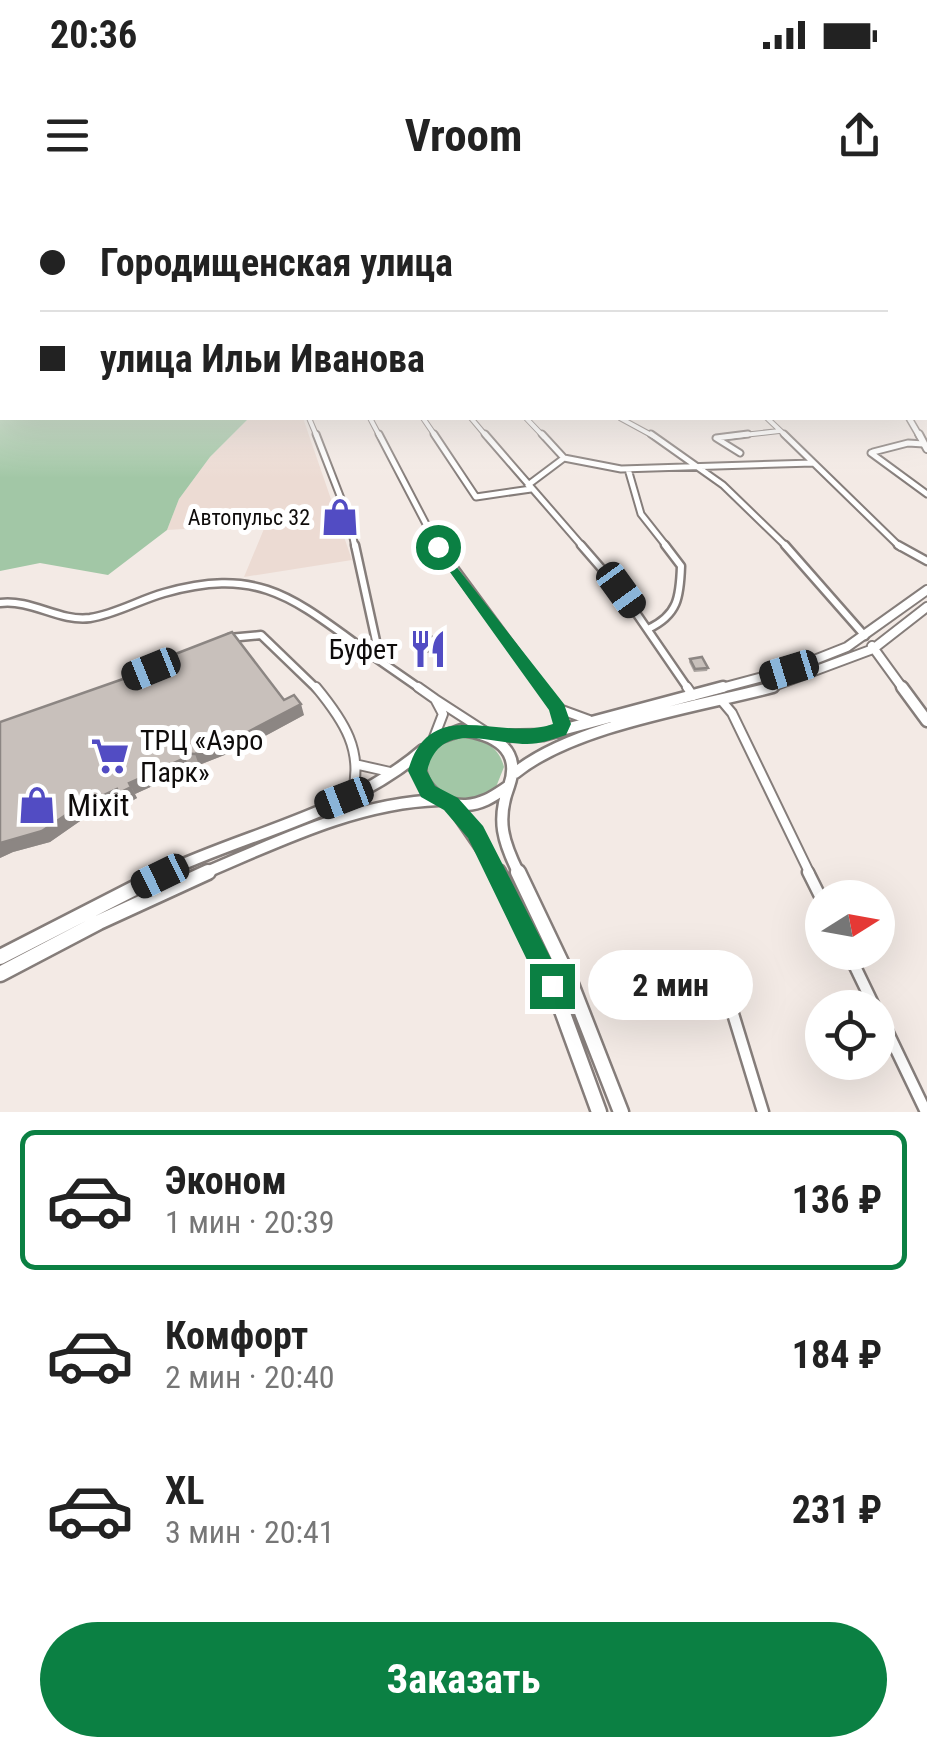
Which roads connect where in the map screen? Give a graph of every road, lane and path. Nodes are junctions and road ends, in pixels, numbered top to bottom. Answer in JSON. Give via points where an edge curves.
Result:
{"nodes":[{"id":1,"x":310,"y":420,"type":"edge"},
{"id":2,"x":371,"y":420,"type":"edge"},
{"id":3,"x":424,"y":420,"type":"edge"},
{"id":4,"x":473,"y":420,"type":"edge"},
{"id":5,"x":528,"y":420,"type":"edge"},
{"id":6,"x":623,"y":420,"type":"edge"},
{"id":7,"x":770,"y":420,"type":"edge"},
{"id":8,"x":913,"y":420,"type":"edge"},
{"id":9,"x":780,"y":431,"type":"junction"},
{"id":10,"x":926,"y":444,"type":"edge"},
{"id":11,"x":740,"y":453,"type":"dead end"},
{"id":12,"x":564,"y":458,"type":"junction"},
{"id":13,"x":814,"y":463,"type":"junction"},
{"id":14,"x":628,"y":468,"type":"junction"},
{"id":15,"x":702,"y":468,"type":"junction"},
{"id":16,"x":530,"y":487,"type":"junction"},
{"id":17,"x":927,"y":494,"type":"edge"},
{"id":18,"x":927,"y":561,"type":"edge"},
{"id":19,"x":927,"y":590,"type":"edge"},
{"id":20,"x":0,"y":603,"type":"edge"},
{"id":21,"x":927,"y":607,"type":"edge"},
{"id":22,"x":648,"y":629,"type":"junction"},
{"id":23,"x":865,"y":636,"type":"junction"},
{"id":24,"x":218,"y":642,"type":"edge"},
{"id":25,"x":874,"y":649,"type":"junction"},
{"id":26,"x":373,"y":656,"type":"junction"},
{"id":27,"x":693,"y":696,"type":"junction"},
{"id":28,"x":436,"y":699,"type":"junction"},
{"id":29,"x":721,"y":700,"type":"junction"},
{"id":30,"x":558,"y":709,"type":"junction"},
{"id":31,"x":926,"y":718,"type":"edge"},
{"id":32,"x":593,"y":720,"type":"junction"},
{"id":33,"x":559,"y":730,"type":"junction"},
{"id":34,"x":492,"y":736,"type":"junction"},
{"id":35,"x":428,"y":745,"type":"junction"},
{"id":36,"x":358,"y":764,"type":"junction"},
{"id":37,"x":399,"y":771,"type":"junction"},
{"id":38,"x":512,"y":779,"type":"junction"},
{"id":39,"x":352,"y":795,"type":"junction"},
{"id":40,"x":445,"y":802,"type":"junction"},
{"id":41,"x":812,"y":880,"type":"edge"},
{"id":42,"x":0,"y":958,"type":"edge"},
{"id":43,"x":0,"y":974,"type":"edge"},
{"id":44,"x":723,"y":981,"type":"dead end"},
{"id":45,"x":895,"y":1049,"type":"edge"},
{"id":46,"x":599,"y":1112,"type":"edge"},
{"id":47,"x":621,"y":1112,"type":"edge"},
{"id":48,"x":763,"y":1112,"type":"edge"},
{"id":49,"x":926,"y":1112,"type":"edge"}],
"edges":[{"from":1,"to":26,"type":"street","via":[[349,520],[378,650]]},
{"from":2,"to":30,"type":"street","via":[[438,547]]},
{"from":3,"to":16,"type":"street","via":[[476,497]]},
{"from":4,"to":16,"type":"street"},
{"from":5,"to":12,"type":"street"},
{"from":6,"to":15,"type":"street"},
{"from":7,"to":9,"type":"street"},
{"from":8,"to":10,"type":"main road"},
{"from":9,"to":11,"type":"street","via":[[716,438]]},
{"from":9,"to":13,"type":"street"},
{"from":10,"to":17,"type":"street","via":[[872,453]]},
{"from":12,"to":14,"type":"street"},
{"from":12,"to":16,"type":"street"},
{"from":13,"to":15,"type":"street"},
{"from":13,"to":18,"type":"street","via":[[904,551]]},
{"from":14,"to":15,"type":"street"},
{"from":14,"to":22,"type":"street","via":[[641,514],[681,566],[677,610]]},
{"from":15,"to":23,"type":"street","via":[[798,557]]},
{"from":16,"to":22,"type":"street"},
{"from":19,"to":23,"type":"main road"},
{"from":20,"to":26,"type":"street","via":[[20,600],[84,618],[188,584],[235,578],[268,586]]},
{"from":21,"to":25,"type":"main road"},
{"from":22,"to":27,"type":"street"},
{"from":23,"to":25,"type":"main road"},
{"from":23,"to":27,"type":"main road","via":[[789,670]]},
{"from":24,"to":36,"type":"street","via":[[260,635],[339,711]]},
{"from":25,"to":29,"type":"main road","via":[[759,693]]},
{"from":25,"to":31,"type":"main road"},
{"from":26,"to":28,"type":"street"},
{"from":27,"to":32,"type":"main road"},
{"from":28,"to":34,"type":"street"},
{"from":28,"to":35,"type":"street","via":[[444,716]]},
{"from":29,"to":38,"type":"main road","via":[[570,739],[537,755]]},
{"from":29,"to":41,"type":"street"},
{"from":30,"to":32,"type":"street"},
{"from":30,"to":33,"type":"street"},
{"from":32,"to":33,"type":"main road"},
{"from":33,"to":34,"type":"main road","via":[[530,738]]},
{"from":34,"to":35,"type":"main road","via":[[461,730]]},
{"from":34,"to":38,"type":"main road","via":[[510,751]]},
{"from":35,"to":37,"type":"main road"},
{"from":35,"to":40,"type":"main road","via":[[417,771],[420,782]]},
{"from":36,"to":37,"type":"street"},
{"from":36,"to":39,"type":"street"},
{"from":37,"to":39,"type":"main road"},
{"from":38,"to":40,"type":"main road","via":[[484,804]]},
{"from":38,"to":47,"type":"main road","via":[[501,808],[507,850],[569,979]]},
{"from":39,"to":42,"type":"main road","via":[[203,854]]},
{"from":40,"to":43,"type":"main road","via":[[394,802],[321,825],[164,888]]},
{"from":40,"to":46,"type":"main road","via":[[491,857],[552,986]]},
{"from":44,"to":48,"type":"street"},
{"from":45,"to":49,"type":"street"}]}
